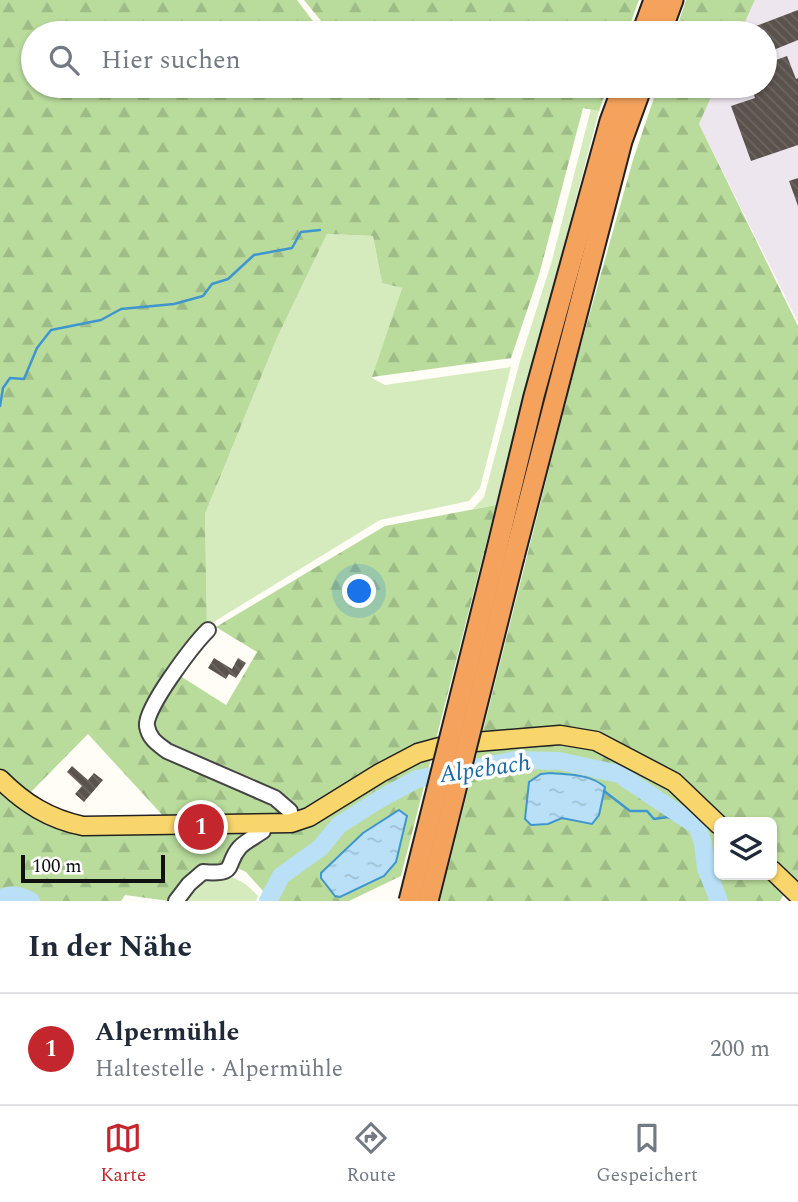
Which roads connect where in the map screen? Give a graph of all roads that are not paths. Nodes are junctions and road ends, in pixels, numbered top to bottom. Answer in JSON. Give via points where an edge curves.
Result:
{"nodes":[{"id":1,"x":654,"y":0,"type":"edge"},
{"id":2,"x":673,"y":0,"type":"edge"},
{"id":3,"x":646,"y":21,"type":"edge"},
{"id":4,"x":665,"y":21,"type":"edge"},
{"id":5,"x":619,"y":98,"type":"edge"},
{"id":6,"x":638,"y":98,"type":"edge"},
{"id":7,"x":505,"y":555,"type":"junction"},
{"id":8,"x":208,"y":629,"type":"dead end"},
{"id":9,"x":0,"y":779,"type":"edge"},
{"id":10,"x":714,"y":820,"type":"edge"},
{"id":11,"x":291,"y":823,"type":"junction"},
{"id":12,"x":264,"y":824,"type":"junction"},
{"id":13,"x":777,"y":875,"type":"edge"},
{"id":14,"x":798,"y":895,"type":"edge"},
{"id":15,"x":176,"y":901,"type":"edge"},
{"id":16,"x":409,"y":901,"type":"edge"},
{"id":17,"x":428,"y":901,"type":"edge"}],
"edges":[{"from":1,"to":3,"type":"highway"},
{"from":2,"to":4,"type":"highway"},
{"from":5,"to":7,"type":"highway","via":[[538,383]]},
{"from":6,"to":7,"type":"highway"},
{"from":7,"to":16,"type":"highway","bridge":true},
{"from":7,"to":17,"type":"highway","bridge":true},
{"from":8,"to":11,"type":"street","via":[[170,679],[146,725],[152,739],[167,751],[275,798],[290,811]]},
{"from":9,"to":12,"type":"main road","via":[[29,805],[60,821],[83,826]]},
{"from":10,"to":11,"type":"main road","via":[[674,782],[596,741],[560,735],[451,744],[418,753]]},
{"from":11,"to":12,"type":"main road"},
{"from":12,"to":15,"type":"street","via":[[263,831],[239,848],[231,867],[223,872],[203,872]]},
{"from":13,"to":14,"type":"main road"}]}
